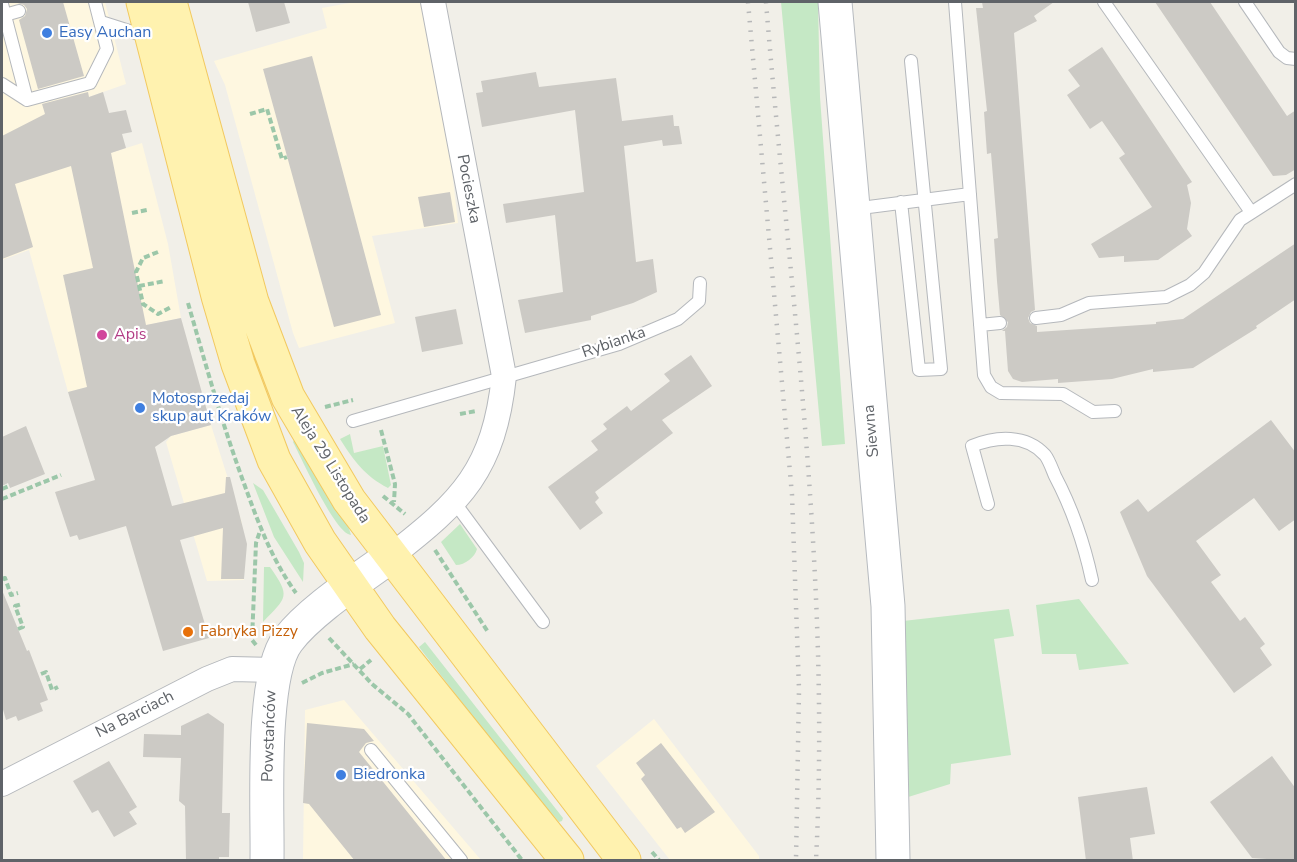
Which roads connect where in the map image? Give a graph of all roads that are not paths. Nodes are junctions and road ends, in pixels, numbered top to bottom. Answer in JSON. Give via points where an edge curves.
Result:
{"nodes":[{"id":1,"x":95,"y":2,"type":"edge"},
{"id":2,"x":143,"y":2,"type":"edge"},
{"id":3,"x":170,"y":2,"type":"edge"},
{"id":4,"x":434,"y":2,"type":"edge"},
{"id":5,"x":835,"y":2,"type":"edge"},
{"id":6,"x":955,"y":2,"type":"edge"},
{"id":7,"x":1104,"y":2,"type":"edge"},
{"id":8,"x":1245,"y":2,"type":"edge"},
{"id":9,"x":3,"y":9,"type":"edge"},
{"id":10,"x":19,"y":11,"type":"dead end"},
{"id":11,"x":100,"y":21,"type":"junction"},
{"id":12,"x":153,"y":40,"type":"junction"},
{"id":13,"x":1296,"y":59,"type":"edge"},
{"id":14,"x":911,"y":61,"type":"dead end"},
{"id":15,"x":2,"y":84,"type":"edge"},
{"id":16,"x":27,"y":100,"type":"junction"},
{"id":17,"x":1296,"y":184,"type":"edge"},
{"id":18,"x":970,"y":194,"type":"junction"},
{"id":19,"x":923,"y":200,"type":"junction"},
{"id":20,"x":902,"y":202,"type":"junction"},
{"id":21,"x":852,"y":209,"type":"junction"},
{"id":22,"x":1251,"y":212,"type":"junction"},
{"id":23,"x":700,"y":283,"type":"dead end"},
{"id":24,"x":1036,"y":318,"type":"dead end"},
{"id":25,"x":1000,"y":323,"type":"dead end"},
{"id":26,"x":980,"y":325,"type":"junction"},
{"id":27,"x":504,"y":376,"type":"junction"},
{"id":28,"x":1115,"y":411,"type":"dead end"},
{"id":29,"x":353,"y":421,"type":"dead end"},
{"id":30,"x":455,"y":503,"type":"junction"},
{"id":31,"x":988,"y":504,"type":"dead end"},
{"id":32,"x":391,"y":556,"type":"junction"},
{"id":33,"x":1092,"y":580,"type":"dead end"},
{"id":34,"x":350,"y":587,"type":"junction"},
{"id":35,"x":543,"y":622,"type":"dead end"},
{"id":36,"x":288,"y":677,"type":"junction"},
{"id":37,"x":371,"y":750,"type":"dead end"},
{"id":38,"x":2,"y":784,"type":"edge"},
{"id":39,"x":267,"y":861,"type":"edge"},
{"id":40,"x":461,"y":861,"type":"edge"},
{"id":41,"x":567,"y":861,"type":"edge"},
{"id":42,"x":624,"y":861,"type":"edge"},
{"id":43,"x":893,"y":861,"type":"edge"}],
"edges":[{"from":1,"to":11,"type":"lane"},
{"from":2,"to":12,"type":"main road"},
{"from":3,"to":32,"type":"main road","name":"Aleja 29 Listopada","via":[[266,345],[288,397],[328,467]]},
{"from":4,"to":27,"type":"street","name":"Pocieszka"},
{"from":5,"to":21,"type":"street","name":"Siewna"},
{"from":6,"to":18,"type":"lane"},
{"from":7,"to":22,"type":"lane"},
{"from":8,"to":13,"type":"lane","via":[[1279,52]]},
{"from":9,"to":10,"type":"lane"},
{"from":9,"to":16,"type":"lane"},
{"from":11,"to":12,"type":"lane"},
{"from":11,"to":16,"type":"lane","via":[[108,49],[90,83]]},
{"from":12,"to":34,"type":"main road","via":[[218,296],[259,423],[299,506]]},
{"from":14,"to":19,"type":"lane"},
{"from":15,"to":16,"type":"lane"},
{"from":17,"to":22,"type":"lane"},
{"from":18,"to":19,"type":"lane"},
{"from":18,"to":26,"type":"lane"},
{"from":19,"to":20,"type":"lane"},
{"from":19,"to":20,"type":"lane","via":[[941,369],[919,370]]},
{"from":20,"to":21,"type":"lane"},
{"from":21,"to":43,"type":"street","name":"Siewna","via":[[888,606]]},
{"from":22,"to":24,"type":"lane","via":[[1240,220],[1204,273],[1166,297],[1089,303],[1061,315]]},
{"from":23,"to":27,"type":"lane","name":"Rybianka","via":[[699,301],[678,319],[619,344]]},
{"from":25,"to":26,"type":"lane"},
{"from":26,"to":28,"type":"lane","via":[[984,375],[991,387],[1001,393],[1063,394],[1093,412]]},
{"from":27,"to":29,"type":"lane","name":"Rybianka"},
{"from":27,"to":30,"type":"street","via":[[491,441],[479,468]]},
{"from":30,"to":32,"type":"street"},
{"from":30,"to":35,"type":"lane"},
{"from":31,"to":33,"type":"lane","via":[[972,446],[1002,438],[1025,441],[1045,455],[1082,535]]},
{"from":32,"to":34,"type":"street","name":"Powstańców"},
{"from":32,"to":42,"type":"main road","name":"Aleja 29 Listopada"},
{"from":34,"to":36,"type":"street","name":"Powstańców","via":[[294,633],[281,651]]},
{"from":34,"to":41,"type":"main road"},
{"from":36,"to":38,"type":"street","name":"Na Barciach","via":[[232,669]]},
{"from":36,"to":39,"type":"street","name":"Powstańców","via":[[269,705]]},
{"from":37,"to":40,"type":"lane"}]}
